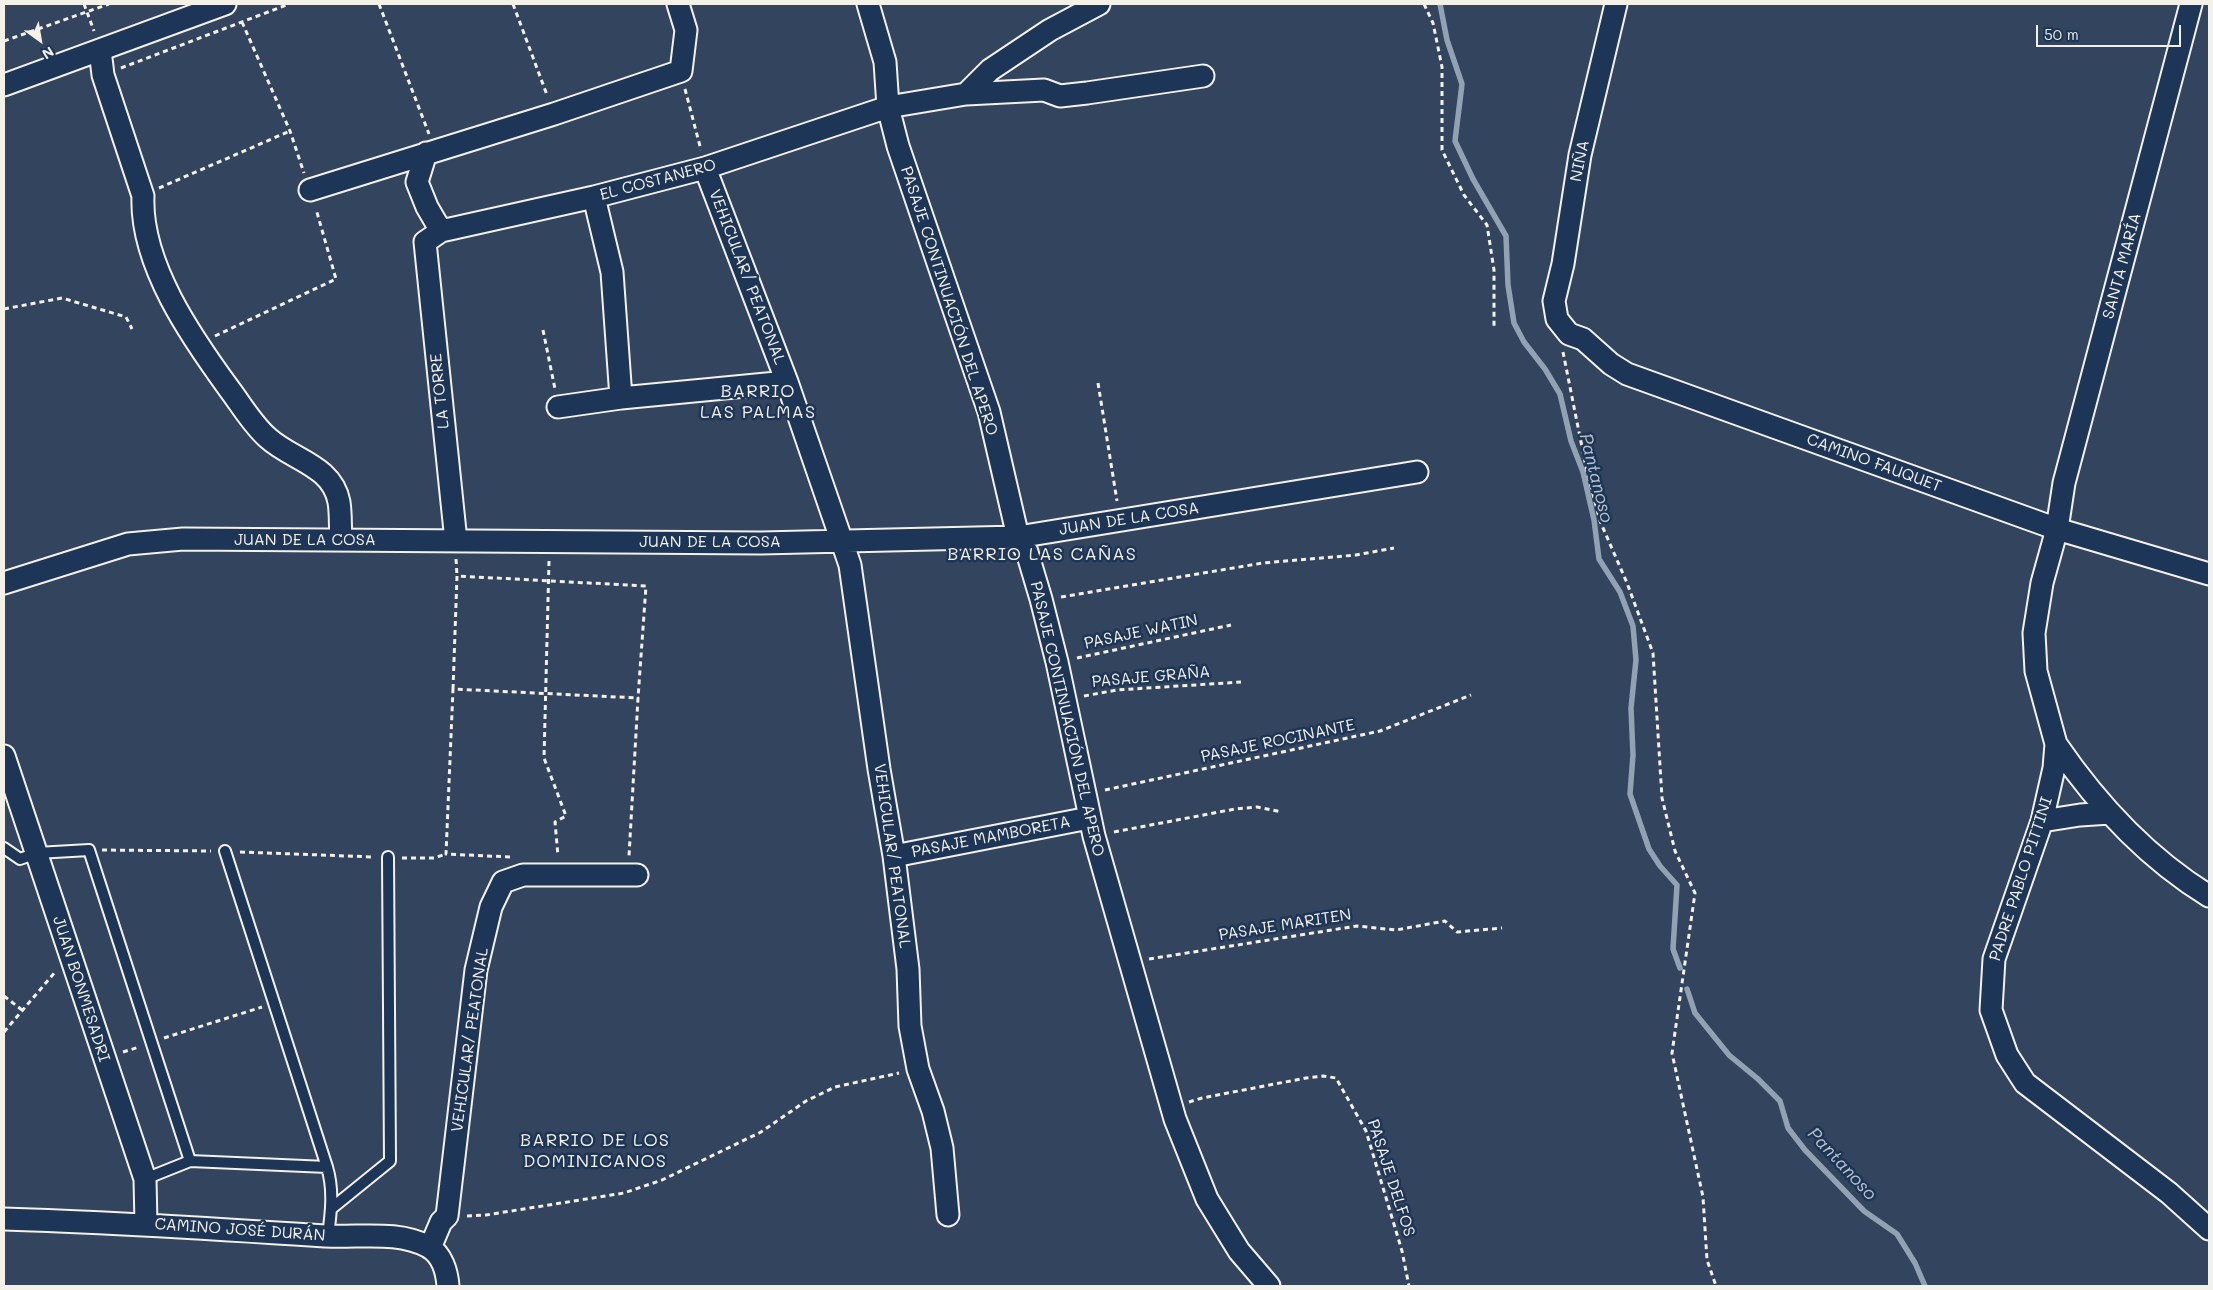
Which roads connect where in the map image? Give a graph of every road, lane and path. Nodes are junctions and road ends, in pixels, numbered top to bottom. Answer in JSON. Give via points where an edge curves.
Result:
{"nodes":[{"id":1,"x":84,"y":4,"type":"edge"},
{"id":2,"x":109,"y":4,"type":"edge"},
{"id":3,"x":225,"y":4,"type":"edge"},
{"id":4,"x":289,"y":4,"type":"edge"},
{"id":5,"x":379,"y":4,"type":"edge"},
{"id":6,"x":513,"y":4,"type":"edge"},
{"id":7,"x":678,"y":4,"type":"edge"},
{"id":8,"x":868,"y":4,"type":"edge"},
{"id":9,"x":1099,"y":4,"type":"edge"},
{"id":10,"x":1424,"y":4,"type":"edge"},
{"id":11,"x":1616,"y":4,"type":"edge"},
{"id":12,"x":2191,"y":4,"type":"edge"},
{"id":13,"x":87,"y":12,"type":"junction"},
{"id":14,"x":242,"y":22,"type":"junction"},
{"id":15,"x":4,"y":41,"type":"edge"},
{"id":16,"x":100,"y":50,"type":"junction"},
{"id":17,"x":681,"y":71,"type":"junction"},
{"id":18,"x":103,"y":75,"type":"junction"},
{"id":19,"x":1203,"y":76,"type":"dead end"},
{"id":20,"x":4,"y":85,"type":"edge"},
{"id":21,"x":966,"y":94,"type":"junction"},
{"id":22,"x":888,"y":107,"type":"junction"},
{"id":23,"x":554,"y":114,"type":"junction"},
{"id":24,"x":290,"y":130,"type":"junction"},
{"id":25,"x":431,"y":152,"type":"junction"},
{"id":26,"x":705,"y":168,"type":"junction"},
{"id":27,"x":373,"y":170,"type":"junction"},
{"id":28,"x":417,"y":182,"type":"junction"},
{"id":29,"x":310,"y":190,"type":"junction"},
{"id":30,"x":143,"y":196,"type":"junction"},
{"id":31,"x":594,"y":197,"type":"junction"},
{"id":32,"x":433,"y":236,"type":"junction"},
{"id":33,"x":4,"y":310,"type":"edge"},
{"id":34,"x":1557,"y":319,"type":"junction"},
{"id":35,"x":1494,"y":326,"type":"dead end"},
{"id":36,"x":132,"y":329,"type":"dead end"},
{"id":37,"x":543,"y":330,"type":"dead end"},
{"id":38,"x":197,"y":344,"type":"junction"},
{"id":39,"x":787,"y":382,"type":"junction"},
{"id":40,"x":1098,"y":383,"type":"dead end"},
{"id":41,"x":621,"y":398,"type":"junction"},
{"id":42,"x":558,"y":407,"type":"joint"},
{"id":43,"x":1417,"y":472,"type":"dead end"},
{"id":44,"x":1120,"y":521,"type":"junction"},
{"id":45,"x":2057,"y":529,"type":"junction"},
{"id":46,"x":1018,"y":537,"type":"junction"},
{"id":47,"x":341,"y":540,"type":"junction"},
{"id":48,"x":843,"y":540,"type":"junction"},
{"id":49,"x":456,"y":541,"type":"junction"},
{"id":50,"x":549,"y":542,"type":"junction"},
{"id":51,"x":1394,"y":548,"type":"dead end"},
{"id":52,"x":2209,"y":574,"type":"edge"},
{"id":53,"x":549,"y":580,"type":"junction"},
{"id":54,"x":4,"y":583,"type":"edge"},
{"id":55,"x":1041,"y":600,"type":"junction"},
{"id":56,"x":1231,"y":625,"type":"dead end"},
{"id":57,"x":1056,"y":662,"type":"junction"},
{"id":58,"x":1241,"y":682,"type":"dead end"},
{"id":59,"x":453,"y":689,"type":"junction"},
{"id":60,"x":545,"y":694,"type":"junction"},
{"id":61,"x":1471,"y":695,"type":"dead end"},
{"id":62,"x":638,"y":698,"type":"junction"},
{"id":63,"x":1063,"y":700,"type":"junction"},
{"id":64,"x":2056,"y":744,"type":"junction"},
{"id":65,"x":4,"y":756,"type":"edge"},
{"id":66,"x":1085,"y":794,"type":"junction"},
{"id":67,"x":1282,"y":812,"type":"dead end"},
{"id":68,"x":2110,"y":813,"type":"junction"},
{"id":69,"x":2042,"y":821,"type":"junction"},
{"id":70,"x":1092,"y":827,"type":"junction"},
{"id":71,"x":4,"y":848,"type":"edge"},
{"id":72,"x":225,"y":851,"type":"dead end"},
{"id":73,"x":37,"y":853,"type":"junction"},
{"id":74,"x":446,"y":854,"type":"junction"},
{"id":75,"x":894,"y":856,"type":"junction"},
{"id":76,"x":388,"y":857,"type":"joint"},
{"id":77,"x":513,"y":857,"type":"dead end"},
{"id":78,"x":558,"y":859,"type":"dead end"},
{"id":79,"x":633,"y":868,"type":"joint"},
{"id":80,"x":2209,"y":896,"type":"edge"},
{"id":81,"x":1502,"y":928,"type":"dead end"},
{"id":82,"x":1129,"y":962,"type":"junction"},
{"id":83,"x":73,"y":963,"type":"junction"},
{"id":84,"x":4,"y":996,"type":"edge"},
{"id":85,"x":273,"y":1003,"type":"junction"},
{"id":86,"x":22,"y":1010,"type":"junction"},
{"id":87,"x":4,"y":1032,"type":"edge"},
{"id":88,"x":152,"y":1042,"type":"junction"},
{"id":89,"x":104,"y":1059,"type":"junction"},
{"id":90,"x":918,"y":1069,"type":"junction"},
{"id":91,"x":1175,"y":1119,"type":"junction"},
{"id":92,"x":190,"y":1160,"type":"junction"},
{"id":93,"x":327,"y":1168,"type":"junction"},
{"id":94,"x":145,"y":1179,"type":"junction"},
{"id":95,"x":332,"y":1208,"type":"junction"},
{"id":96,"x":948,"y":1215,"type":"dead end"},
{"id":97,"x":447,"y":1216,"type":"junction"},
{"id":98,"x":4,"y":1219,"type":"edge"},
{"id":99,"x":146,"y":1224,"type":"junction"},
{"id":100,"x":2209,"y":1229,"type":"edge"},
{"id":101,"x":328,"y":1236,"type":"junction"},
{"id":102,"x":430,"y":1248,"type":"junction"},
{"id":103,"x":448,"y":1286,"type":"edge"},
{"id":104,"x":1269,"y":1286,"type":"edge"},
{"id":105,"x":1409,"y":1286,"type":"edge"},
{"id":106,"x":1716,"y":1286,"type":"edge"}],
"edges":[{"from":1,"to":13,"type":"path"},
{"from":2,"to":13,"type":"path"},
{"from":3,"to":16,"type":"street"},
{"from":4,"to":14,"type":"path"},
{"from":5,"to":25,"type":"path"},
{"from":6,"to":23,"type":"path"},
{"from":7,"to":17,"type":"street","via":[[686,30]]},
{"from":8,"to":22,"type":"street","name":"PASAJE CONTINUACIÓN DEL APERO","via":[[884,62]]},
{"from":9,"to":21,"type":"street","via":[[1050,30],[990,70]]},
{"from":10,"to":35,"type":"path","via":[[1433,22],[1442,66],[1442,150],[1464,195],[1487,225],[1494,270]]},
{"from":11,"to":34,"type":"street","name":"NIÑA","via":[[1580,155],[1554,301]]},
{"from":12,"to":45,"type":"street","name":"SANTA MARÍA","via":[[2064,483]]},
{"from":13,"to":15,"type":"path"},
{"from":13,"to":16,"type":"path"},
{"from":14,"to":18,"type":"path"},
{"from":14,"to":24,"type":"path"},
{"from":16,"to":18,"type":"street"},
{"from":16,"to":20,"type":"street"},
{"from":17,"to":23,"type":"street"},
{"from":17,"to":26,"type":"path"},
{"from":18,"to":30,"type":"street"},
{"from":19,"to":21,"type":"street","via":[[1060,96],[1044,90]]},
{"from":21,"to":22,"type":"street"},
{"from":22,"to":26,"type":"street","name":"EL COSTANERO"},
{"from":22,"to":46,"type":"street","name":"PASAJE CONTINUACIÓN DEL APERO","via":[[898,146],[989,412]]},
{"from":23,"to":25,"type":"street"},
{"from":24,"to":29,"type":"path"},
{"from":24,"to":30,"type":"path"},
{"from":25,"to":27,"type":"street"},
{"from":25,"to":28,"type":"street"},
{"from":26,"to":31,"type":"street","name":"EL COSTANERO"},
{"from":26,"to":39,"type":"street","name":"VEHICULAR/ PEATONAL"},
{"from":27,"to":28,"type":"street"},
{"from":27,"to":29,"type":"street"},
{"from":28,"to":32,"type":"street"},
{"from":29,"to":38,"type":"path","via":[[336,280]]},
{"from":30,"to":38,"type":"street","via":[[142,210],[156,263]]},
{"from":31,"to":32,"type":"street","name":"EL COSTANERO"},
{"from":31,"to":41,"type":"street","via":[[612,272]]},
{"from":32,"to":49,"type":"street","name":"LA TORRE"},
{"from":33,"to":36,"type":"path","via":[[62,298],[126,317]]},
{"from":34,"to":45,"type":"street","name":"CAMINO FAUQUET","via":[[1569,334],[1582,339],[1627,374]]},
{"from":34,"to":106,"type":"path","via":[[1587,472],[1600,520],[1628,583],[1653,653],[1662,798],[1675,851],[1695,893],[1672,1053],[1703,1197],[1706,1260]]},
{"from":37,"to":42,"type":"path"},
{"from":38,"to":47,"type":"street","via":[[268,438],[328,478],[339,503]]},
{"from":39,"to":41,"type":"street"},
{"from":39,"to":48,"type":"street","name":"VEHICULAR/ PEATONAL"},
{"from":40,"to":44,"type":"path"},
{"from":41,"to":42,"type":"street"},
{"from":43,"to":44,"type":"street","name":"JUAN DE LA COSA"},
{"from":44,"to":46,"type":"street","name":"JUAN DE LA COSA"},
{"from":45,"to":52,"type":"street","name":"CAMINO FAUQUET"},
{"from":45,"to":64,"type":"street","name":"PADRE PABLO PITTINI","via":[[2042,583],[2034,633],[2036,671]]},
{"from":46,"to":48,"type":"street","name":"JUAN DE LA COSA"},
{"from":46,"to":55,"type":"street","name":"PASAJE CONTINUACIÓN DEL APERO"},
{"from":47,"to":49,"type":"street","name":"JUAN DE LA COSA"},
{"from":47,"to":54,"type":"street","name":"JUAN DE LA COSA","via":[[183,539],[128,544]]},
{"from":48,"to":50,"type":"street","name":"JUAN DE LA COSA"},
{"from":48,"to":75,"type":"street","name":"VEHICULAR/ PEATONAL","via":[[850,564]]},
{"from":49,"to":50,"type":"street","name":"JUAN DE LA COSA"},
{"from":50,"to":53,"type":"path"},
{"from":51,"to":55,"type":"path","via":[[1356,556],[1263,562]]},
{"from":53,"to":59,"type":"path","via":[[457,576]]},
{"from":53,"to":60,"type":"path"},
{"from":53,"to":62,"type":"path","via":[[646,586]]},
{"from":55,"to":57,"type":"street","name":"PASAJE CONTINUACIÓN DEL APERO"},
{"from":56,"to":57,"type":"path","name":"PASAJE WATIN"},
{"from":57,"to":63,"type":"street","name":"PASAJE CONTINUACIÓN DEL APERO"},
{"from":58,"to":63,"type":"path","name":"PASAJE GRAÑA","via":[[1117,690]]},
{"from":59,"to":60,"type":"path"},
{"from":59,"to":74,"type":"path"},
{"from":60,"to":62,"type":"path"},
{"from":60,"to":78,"type":"path","via":[[544,758],[566,816],[554,822]]},
{"from":61,"to":66,"type":"path","name":"PASAJE ROCINANTE","via":[[1380,731]]},
{"from":62,"to":79,"type":"path"},
{"from":63,"to":66,"type":"street","name":"PASAJE CONTINUACIÓN DEL APERO"},
{"from":64,"to":68,"type":"street"},
{"from":64,"to":69,"type":"street","name":"PADRE PABLO PITTINI"},
{"from":65,"to":73,"type":"street","name":"JUAN BONMESADRI"},
{"from":66,"to":70,"type":"street","name":"PASAJE CONTINUACIÓN DEL APERO"},
{"from":67,"to":70,"type":"path","via":[[1257,807]]},
{"from":68,"to":69,"type":"street"},
{"from":68,"to":80,"type":"street","via":[[2150,854]]},
{"from":69,"to":100,"type":"street","name":"PADRE PABLO PITTINI","via":[[1994,959],[1991,1010],[2007,1055],[2026,1083],[2169,1193]]},
{"from":70,"to":75,"type":"street","name":"PASAJE MAMBORETA"},
{"from":70,"to":82,"type":"street","name":"PASAJE CONTINUACIÓN DEL APERO"},
{"from":71,"to":73,"type":"lane","via":[[20,859]]},
{"from":72,"to":85,"type":"lane"},
{"from":73,"to":83,"type":"street","name":"JUAN BONMESADRI"},
{"from":73,"to":88,"type":"lane","via":[[89,850]]},
{"from":74,"to":76,"type":"path","via":[[434,858]]},
{"from":74,"to":77,"type":"path"},
{"from":75,"to":90,"type":"street","name":"VEHICULAR/ PEATONAL","via":[[908,969],[910,1026]]},
{"from":76,"to":95,"type":"lane","via":[[390,1161]]},
{"from":79,"to":97,"type":"street","name":"VEHICULAR/ PEATONAL","via":[[523,875],[503,882],[491,907],[476,970]]},
{"from":81,"to":82,"type":"path","name":"PASAJE MARITEN","via":[[1457,932],[1445,921],[1396,930],[1357,926]]},
{"from":82,"to":91,"type":"street","name":"PASAJE CONTINUACIÓN DEL APERO"},
{"from":83,"to":86,"type":"path","via":[[54,971]]},
{"from":83,"to":89,"type":"street","name":"JUAN BONMESADRI"},
{"from":84,"to":86,"type":"path"},
{"from":85,"to":88,"type":"path"},
{"from":85,"to":93,"type":"lane"},
{"from":86,"to":87,"type":"path"},
{"from":88,"to":89,"type":"path"},
{"from":88,"to":92,"type":"lane"},
{"from":89,"to":94,"type":"street","name":"JUAN BONMESADRI"},
{"from":90,"to":96,"type":"street","name":"VEHICULAR/ PEATONAL","via":[[942,1148]]},
{"from":90,"to":97,"type":"path","via":[[835,1087],[806,1101],[761,1132],[662,1180],[624,1193],[486,1215]]},
{"from":91,"to":104,"type":"street","name":"PASAJE CONTINUACIÓN DEL APERO","via":[[1207,1199],[1239,1251]]},
{"from":91,"to":105,"type":"path","name":"PASAJE DELFOS","via":[[1174,1112],[1180,1107],[1202,1098],[1306,1078],[1336,1078],[1366,1131],[1402,1251]]},
{"from":92,"to":93,"type":"lane"},
{"from":92,"to":94,"type":"lane"},
{"from":93,"to":95,"type":"lane"},
{"from":94,"to":99,"type":"street","name":"JUAN BONMESADRI"},
{"from":95,"to":101,"type":"lane"},
{"from":97,"to":102,"type":"street","name":"VEHICULAR/ PEATONAL"},
{"from":98,"to":99,"type":"street","name":"CAMINO JOSÉ DURÁN"},
{"from":99,"to":101,"type":"street","name":"CAMINO JOSÉ DURÁN"},
{"from":101,"to":102,"type":"street","name":"CAMINO JOSÉ DURÁN","via":[[401,1237]]},
{"from":102,"to":103,"type":"street","via":[[442,1260]]}]}
